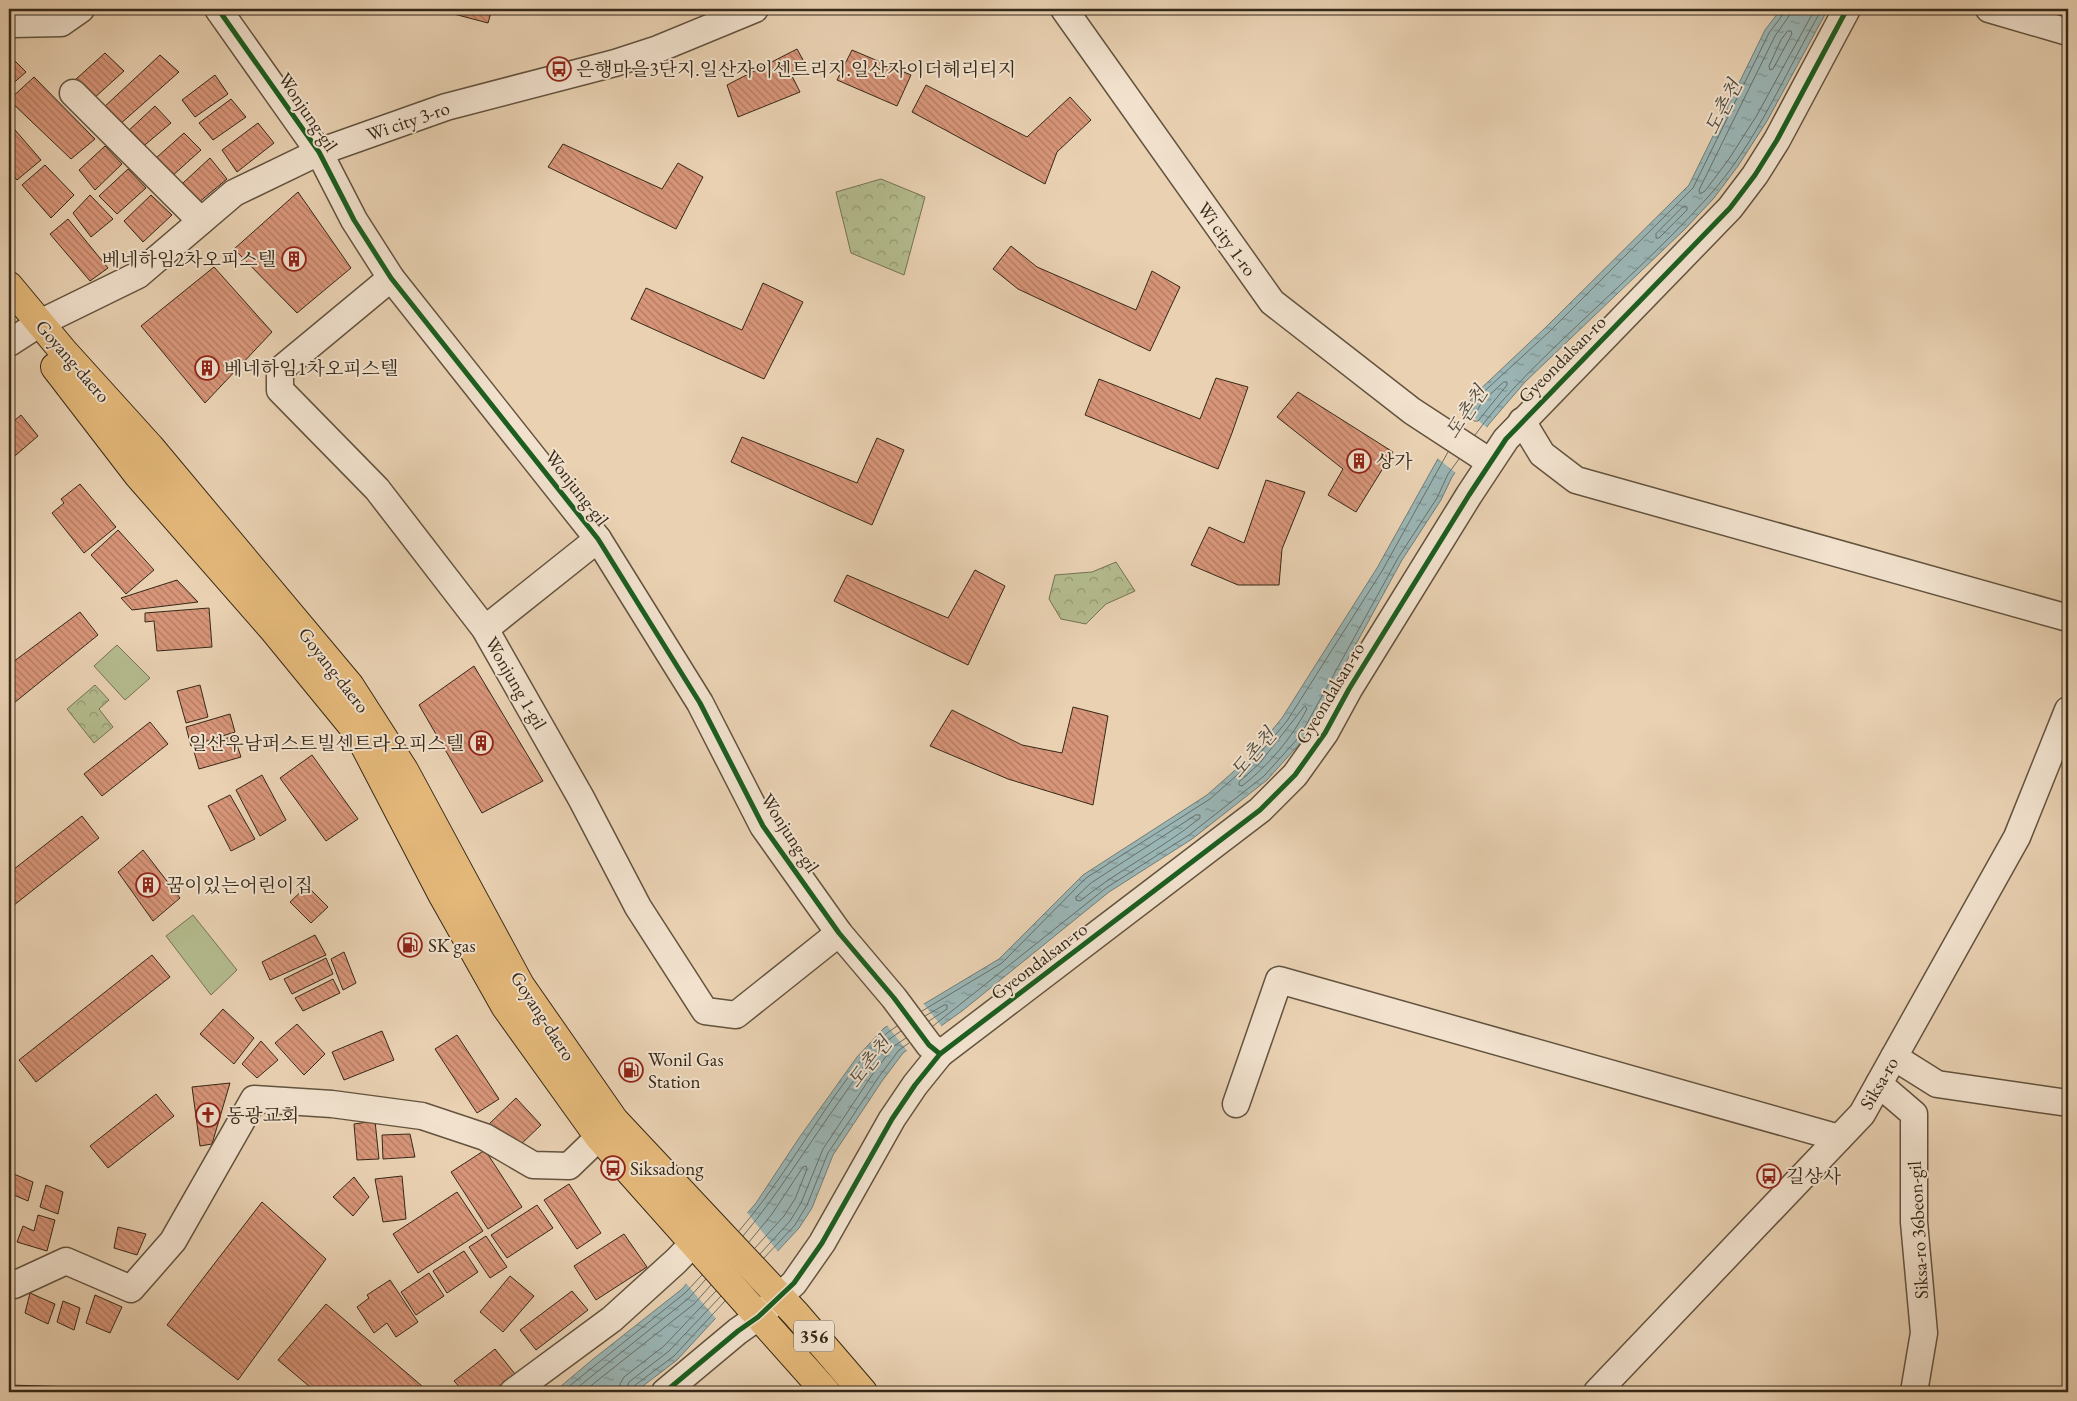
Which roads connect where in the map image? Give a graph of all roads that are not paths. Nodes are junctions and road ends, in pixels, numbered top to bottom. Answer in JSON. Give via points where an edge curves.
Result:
{"nodes":[{"id":1,"x":81,"y":9,"type":"edge"},
{"id":2,"x":218,"y":9,"type":"edge"},
{"id":3,"x":755,"y":9,"type":"edge"},
{"id":4,"x":1064,"y":9,"type":"edge"},
{"id":5,"x":1847,"y":9,"type":"edge"},
{"id":6,"x":1989,"y":9,"type":"edge"},
{"id":7,"x":9,"y":23,"type":"edge"},
{"id":8,"x":2068,"y":32,"type":"edge"},
{"id":9,"x":74,"y":93,"type":"dead end"},
{"id":10,"x":319,"y":152,"type":"junction"},
{"id":11,"x":200,"y":221,"type":"junction"},
{"id":12,"x":391,"y":278,"type":"junction"},
{"id":13,"x":9,"y":286,"type":"edge"},
{"id":14,"x":21,"y":328,"type":"edge"},
{"id":15,"x":1522,"y":421,"type":"junction"},
{"id":16,"x":1484,"y":458,"type":"junction"},
{"id":17,"x":598,"y":539,"type":"junction"},
{"id":18,"x":2068,"y":618,"type":"edge"},
{"id":19,"x":485,"y":629,"type":"junction"},
{"id":20,"x":2068,"y":710,"type":"edge"},
{"id":21,"x":839,"y":933,"type":"junction"},
{"id":22,"x":935,"y":1050,"type":"junction"},
{"id":23,"x":1894,"y":1057,"type":"junction"},
{"id":24,"x":1879,"y":1084,"type":"junction"},
{"id":25,"x":2068,"y":1103,"type":"edge"},
{"id":26,"x":1236,"y":1104,"type":"dead end"},
{"id":27,"x":599,"y":1136,"type":"junction"},
{"id":28,"x":1839,"y":1138,"type":"junction"},
{"id":29,"x":706,"y":1238,"type":"junction"},
{"id":30,"x":9,"y":1284,"type":"edge"},
{"id":31,"x":771,"y":1289,"type":"junction"},
{"id":32,"x":751,"y":1309,"type":"junction"},
{"id":33,"x":513,"y":1392,"type":"edge"},
{"id":34,"x":665,"y":1392,"type":"edge"},
{"id":35,"x":826,"y":1392,"type":"edge"},
{"id":36,"x":863,"y":1392,"type":"edge"},
{"id":37,"x":1597,"y":1392,"type":"edge"},
{"id":38,"x":1914,"y":1392,"type":"edge"}],
"edges":[{"from":1,"to":7,"type":"street","via":[[61,23]]},
{"from":2,"to":10,"type":"street","name":"Wonjung-gil"},
{"from":3,"to":10,"type":"street","name":"Wi city 3-ro","via":[[615,63],[446,106]]},
{"from":4,"to":16,"type":"street","name":"Wi city 1-ro","via":[[1272,302],[1412,411]]},
{"from":5,"to":15,"type":"street","name":"Gyeondalsan-ro","via":[[1755,175],[1730,208]]},
{"from":6,"to":8,"type":"street"},
{"from":9,"to":11,"type":"street"},
{"from":10,"to":11,"type":"street","name":"Wi city 3-ro","via":[[234,193]]},
{"from":10,"to":12,"type":"street","name":"Wonjung-gil","via":[[354,220]]},
{"from":11,"to":14,"type":"street","name":"Wi city 3-ro","via":[[138,275]]},
{"from":12,"to":17,"type":"street","name":"Wonjung-gil"},
{"from":12,"to":19,"type":"street","name":"Wonjung 1-gil","via":[[280,370],[280,390],[377,489]]},
{"from":13,"to":14,"type":"main road","name":"Goyang-daero","number":"356"},
{"from":14,"to":27,"type":"main road","name":"Goyang-daero","via":[[50,360],[138,475],[272,628],[358,733],[505,1006]]},
{"from":14,"to":29,"type":"main road","name":"Goyang-daero","number":"356","via":[[64,352],[150,447],[350,686],[404,770],[520,985],[614,1120]]},
{"from":15,"to":16,"type":"street","name":"Gyeondalsan-ro"},
{"from":15,"to":18,"type":"street","via":[[1542,454],[1576,480]]},
{"from":16,"to":22,"type":"street","name":"Gyeondalsan-ro","via":[[1325,733],[1278,794],[1123,916]]},
{"from":17,"to":19,"type":"street"},
{"from":17,"to":21,"type":"street","name":"Wonjung-gil","via":[[700,703],[764,826]]},
{"from":19,"to":21,"type":"street","name":"Wonjung 1-gil","via":[[582,798],[638,908],[706,1010],[736,1015]]},
{"from":20,"to":23,"type":"street","name":"Siksa-ro","via":[[2017,837]]},
{"from":21,"to":22,"type":"street","name":"Wonjung-gil"},
{"from":22,"to":31,"type":"street","name":"Gyeondalsan-ro","via":[[808,1265]]},
{"from":23,"to":24,"type":"street","name":"Siksa-ro"},
{"from":23,"to":25,"type":"street","via":[[1937,1084]]},
{"from":24,"to":28,"type":"street","name":"Siksa-ro","via":[[1862,1114]]},
{"from":24,"to":38,"type":"street","name":"Siksa-ro 36beon-gil","via":[[1914,1114],[1914,1222],[1924,1332]]},
{"from":26,"to":28,"type":"street","via":[[1279,980]]},
{"from":27,"to":29,"type":"main road","name":"Goyang-daero"},
{"from":27,"to":30,"type":"street","via":[[569,1166],[534,1165],[485,1137],[422,1116],[332,1104],[254,1099],[173,1241],[131,1289],[66,1261],[14,1285]]},
{"from":28,"to":37,"type":"street","name":"Siksa-ro"},
{"from":29,"to":31,"type":"main road","number":"356"},
{"from":29,"to":32,"type":"main road","number":"356"},
{"from":29,"to":33,"type":"street","via":[[612,1319]]},
{"from":31,"to":32,"type":"street","name":"Gyeondalsan-ro"},
{"from":31,"to":36,"type":"main road","number":"356"},
{"from":32,"to":34,"type":"street","name":"Gyeondalsan-ro","via":[[738,1331]]},
{"from":32,"to":35,"type":"main road","number":"356"}]}
